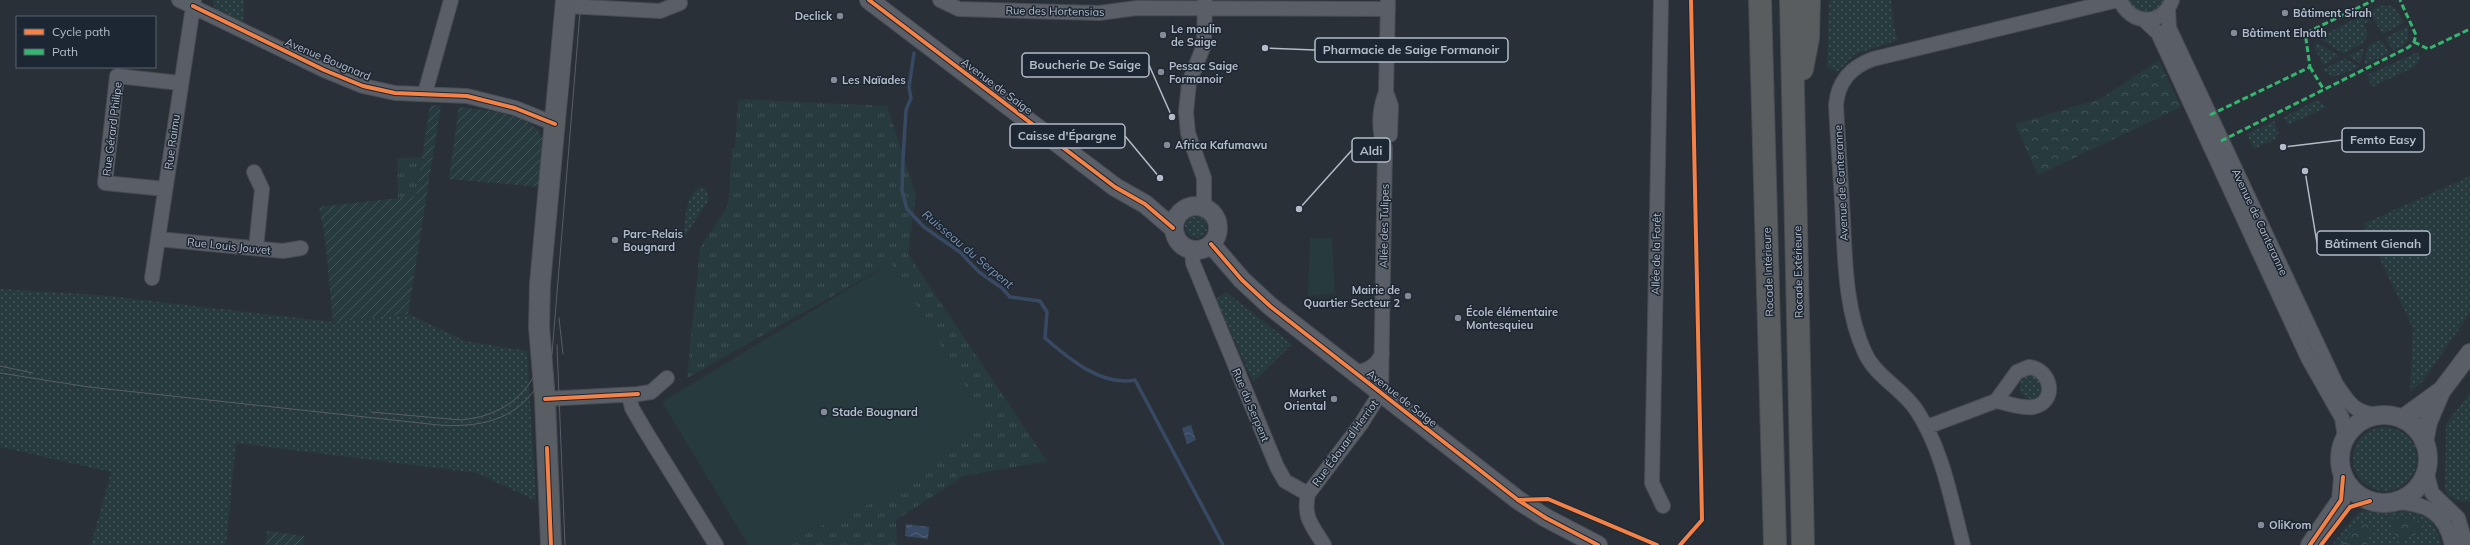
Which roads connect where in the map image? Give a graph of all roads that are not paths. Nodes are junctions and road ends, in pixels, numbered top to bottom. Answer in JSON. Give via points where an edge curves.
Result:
{"nodes":[{"id":1,"x":179,"y":0,"type":"edge"},
{"id":2,"x":450,"y":0,"type":"edge"},
{"id":3,"x":869,"y":0,"type":"edge"},
{"id":4,"x":940,"y":0,"type":"edge"},
{"id":5,"x":1661,"y":0,"type":"edge"},
{"id":6,"x":1760,"y":0,"type":"edge"},
{"id":7,"x":1791,"y":0,"type":"edge"},
{"id":8,"x":1809,"y":0,"type":"edge"},
{"id":9,"x":2119,"y":0,"type":"edge"},
{"id":10,"x":194,"y":3,"type":"edge"},
{"id":11,"x":566,"y":3,"type":"edge"},
{"id":12,"x":680,"y":3,"type":"dead end"},
{"id":13,"x":1205,"y":4,"type":"edge"},
{"id":14,"x":1388,"y":4,"type":"edge"},
{"id":15,"x":2170,"y":5,"type":"edge"},
{"id":16,"x":2144,"y":20,"type":"junction"},
{"id":17,"x":180,"y":83,"type":"junction"},
{"id":18,"x":425,"y":94,"type":"junction"},
{"id":19,"x":1794,"y":102,"type":"junction"},
{"id":20,"x":555,"y":124,"type":"junction"},
{"id":21,"x":254,"y":172,"type":"dead end"},
{"id":22,"x":165,"y":189,"type":"junction"},
{"id":23,"x":1145,"y":204,"type":"junction"},
{"id":24,"x":1204,"y":207,"type":"junction"},
{"id":25,"x":1182,"y":210,"type":"junction"},
{"id":26,"x":1173,"y":228,"type":"junction"},
{"id":27,"x":158,"y":239,"type":"junction"},
{"id":28,"x":1211,"y":244,"type":"junction"},
{"id":29,"x":256,"y":248,"type":"junction"},
{"id":30,"x":301,"y":248,"type":"dead end"},
{"id":31,"x":1192,"y":250,"type":"junction"},
{"id":32,"x":152,"y":278,"type":"dead end"},
{"id":33,"x":1382,"y":353,"type":"junction"},
{"id":34,"x":2470,"y":353,"type":"edge"},
{"id":35,"x":1354,"y":372,"type":"junction"},
{"id":36,"x":667,"y":378,"type":"dead end"},
{"id":37,"x":2442,"y":390,"type":"junction"},
{"id":38,"x":1381,"y":392,"type":"junction"},
{"id":39,"x":629,"y":395,"type":"junction"},
{"id":40,"x":545,"y":399,"type":"junction"},
{"id":41,"x":1996,"y":401,"type":"dead end"},
{"id":42,"x":2376,"y":415,"type":"junction"},
{"id":43,"x":2402,"y":419,"type":"junction"},
{"id":44,"x":1927,"y":427,"type":"junction"},
{"id":45,"x":2346,"y":437,"type":"junction"},
{"id":46,"x":2424,"y":442,"type":"junction"},
{"id":47,"x":2426,"y":471,"type":"junction"},
{"id":48,"x":2343,"y":477,"type":"junction"},
{"id":49,"x":1308,"y":494,"type":"junction"},
{"id":50,"x":2370,"y":501,"type":"junction"},
{"id":51,"x":2394,"y":502,"type":"junction"},
{"id":52,"x":1663,"y":506,"type":"dead end"},
{"id":53,"x":2464,"y":514,"type":"edge"},
{"id":54,"x":2444,"y":521,"type":"junction"},
{"id":55,"x":551,"y":545,"type":"edge"},
{"id":56,"x":716,"y":545,"type":"edge"},
{"id":57,"x":1324,"y":545,"type":"edge"},
{"id":58,"x":1598,"y":545,"type":"edge"},
{"id":59,"x":1775,"y":545,"type":"edge"},
{"id":60,"x":1803,"y":545,"type":"edge"},
{"id":61,"x":1963,"y":545,"type":"edge"},
{"id":62,"x":2310,"y":545,"type":"edge"},
{"id":63,"x":2321,"y":545,"type":"edge"},
{"id":64,"x":2452,"y":545,"type":"edge"},
{"id":65,"x":2466,"y":545,"type":"edge"}],
"edges":[{"from":1,"to":10,"type":"street","name":"Avenue Bougnard"},
{"from":2,"to":18,"type":"street"},
{"from":3,"to":23,"type":"street","name":"Avenue de Saige","via":[[1115,187]]},
{"from":4,"to":13,"type":"street","name":"Rue des Hortensias","via":[[959,9],[1099,13]]},
{"from":5,"to":52,"type":"street","name":"Allée de la Forêt","via":[[1652,483]]},
{"from":6,"to":59,"type":"highway","name":"Rocade Intérieure"},
{"from":7,"to":19,"type":"highway","name":"Rocade Extérieure"},
{"from":8,"to":19,"type":"highway","via":[[1808,38]]},
{"from":9,"to":16,"type":"street","name":"Avenue de Canteranne","via":[[2129,14]]},
{"from":9,"to":44,"type":"street","name":"Avenue de Canteranne","via":[[1872,59],[1850,71],[1840,86],[1836,105],[1845,250],[1856,327],[1865,354],[1906,397]]},
{"from":10,"to":17,"type":"street","name":"Rue Raimu"},
{"from":10,"to":18,"type":"street","name":"Avenue Bougnard","via":[[324,70],[363,86],[395,93]]},
{"from":11,"to":12,"type":"street","via":[[660,11]]},
{"from":11,"to":20,"type":"main road"},
{"from":13,"to":14,"type":"street","name":"Rue des Hortensias"},
{"from":13,"to":24,"type":"street","via":[[1204,45],[1189,83],[1186,112],[1188,133],[1204,178]]},
{"from":14,"to":33,"type":"street","name":"Allée des Tulipes","via":[[1386,92],[1391,106],[1390,136],[1385,148]]},
{"from":15,"to":16,"type":"street","via":[[2161,16]]},
{"from":15,"to":42,"type":"street","name":"Avenue de Canteranne","via":[[2169,28],[2336,384],[2353,408]]},
{"from":16,"to":45,"type":"street","name":"Avenue de Canteranne","via":[[2158,33],[2308,358],[2342,418]]},
{"from":17,"to":22,"type":"street","name":"Rue Raimu"},
{"from":17,"to":22,"type":"street","name":"Rue Gérard Philipe","via":[[117,76],[106,183]]},
{"from":18,"to":20,"type":"street","name":"Avenue Bougnard","via":[[491,100]]},
{"from":19,"to":60,"type":"highway","name":"Rocade Extérieure"},
{"from":20,"to":40,"type":"main road","via":[[547,184],[540,284],[539,327]]},
{"from":21,"to":29,"type":"street","via":[[262,189]]},
{"from":22,"to":27,"type":"street","name":"Rue Raimu"},
{"from":23,"to":25,"type":"street","name":"Avenue de Saige"},
{"from":23,"to":26,"type":"street","name":"Avenue de Saige"},
{"from":24,"to":25,"type":"street","name":"Avenue de Saige","via":[[1191,206]]},
{"from":24,"to":28,"type":"street","via":[[1212,212],[1218,222],[1217,234]]},
{"from":25,"to":26,"type":"street"},
{"from":26,"to":31,"type":"street","name":"Avenue de Saige","via":[[1178,241]]},
{"from":27,"to":29,"type":"street","name":"Rue Louis Jouvet"},
{"from":27,"to":32,"type":"street","name":"Rue Raimu"},
{"from":28,"to":31,"type":"street","via":[[1202,249]]},
{"from":28,"to":35,"type":"street","name":"Avenue de Saige","via":[[1256,294]]},
{"from":29,"to":30,"type":"street","name":"Rue Louis Jouvet","via":[[284,251]]},
{"from":31,"to":49,"type":"street","name":"Rue du Serpent","via":[[1193,263],[1277,467],[1286,481]]},
{"from":33,"to":35,"type":"street","via":[[1374,365],[1366,370]]},
{"from":33,"to":38,"type":"street","name":"Allée des Tulipes"},
{"from":34,"to":37,"type":"street"},
{"from":35,"to":38,"type":"street","name":"Avenue de Saige"},
{"from":36,"to":39,"type":"street","via":[[651,392]]},
{"from":37,"to":43,"type":"street"},
{"from":37,"to":46,"type":"street","via":[[2428,422]]},
{"from":38,"to":49,"type":"street","name":"Rue Édouard Herriot","via":[[1361,424]]},
{"from":38,"to":58,"type":"street","name":"Avenue de Saige","via":[[1518,500]]},
{"from":39,"to":40,"type":"street"},
{"from":39,"to":56,"type":"street","via":[[632,408]]},
{"from":40,"to":55,"type":"main road"},
{"from":41,"to":44,"type":"street"},
{"from":42,"to":43,"type":"street","via":[[2390,415]]},
{"from":42,"to":45,"type":"street","via":[[2364,419],[2353,427]]},
{"from":43,"to":46,"type":"street","via":[[2413,426]]},
{"from":44,"to":61,"type":"street","name":"Avenue de Canteranne","via":[[1939,456]]},
{"from":45,"to":48,"type":"street","via":[[2340,463]]},
{"from":46,"to":47,"type":"street","via":[[2428,459]]},
{"from":47,"to":51,"type":"street","via":[[2414,491]]},
{"from":47,"to":53,"type":"street","via":[[2432,493]]},
{"from":48,"to":50,"type":"street","via":[[2350,487]]},
{"from":48,"to":62,"type":"street","via":[[2341,500]]},
{"from":49,"to":57,"type":"street","via":[[1305,506],[1307,519]]},
{"from":50,"to":51,"type":"street"},
{"from":50,"to":63,"type":"street","via":[[2350,507]]},
{"from":51,"to":54,"type":"street","via":[[2411,502],[2422,506]]},
{"from":53,"to":54,"type":"street"},
{"from":53,"to":65,"type":"street"},
{"from":54,"to":64,"type":"street"}]}
